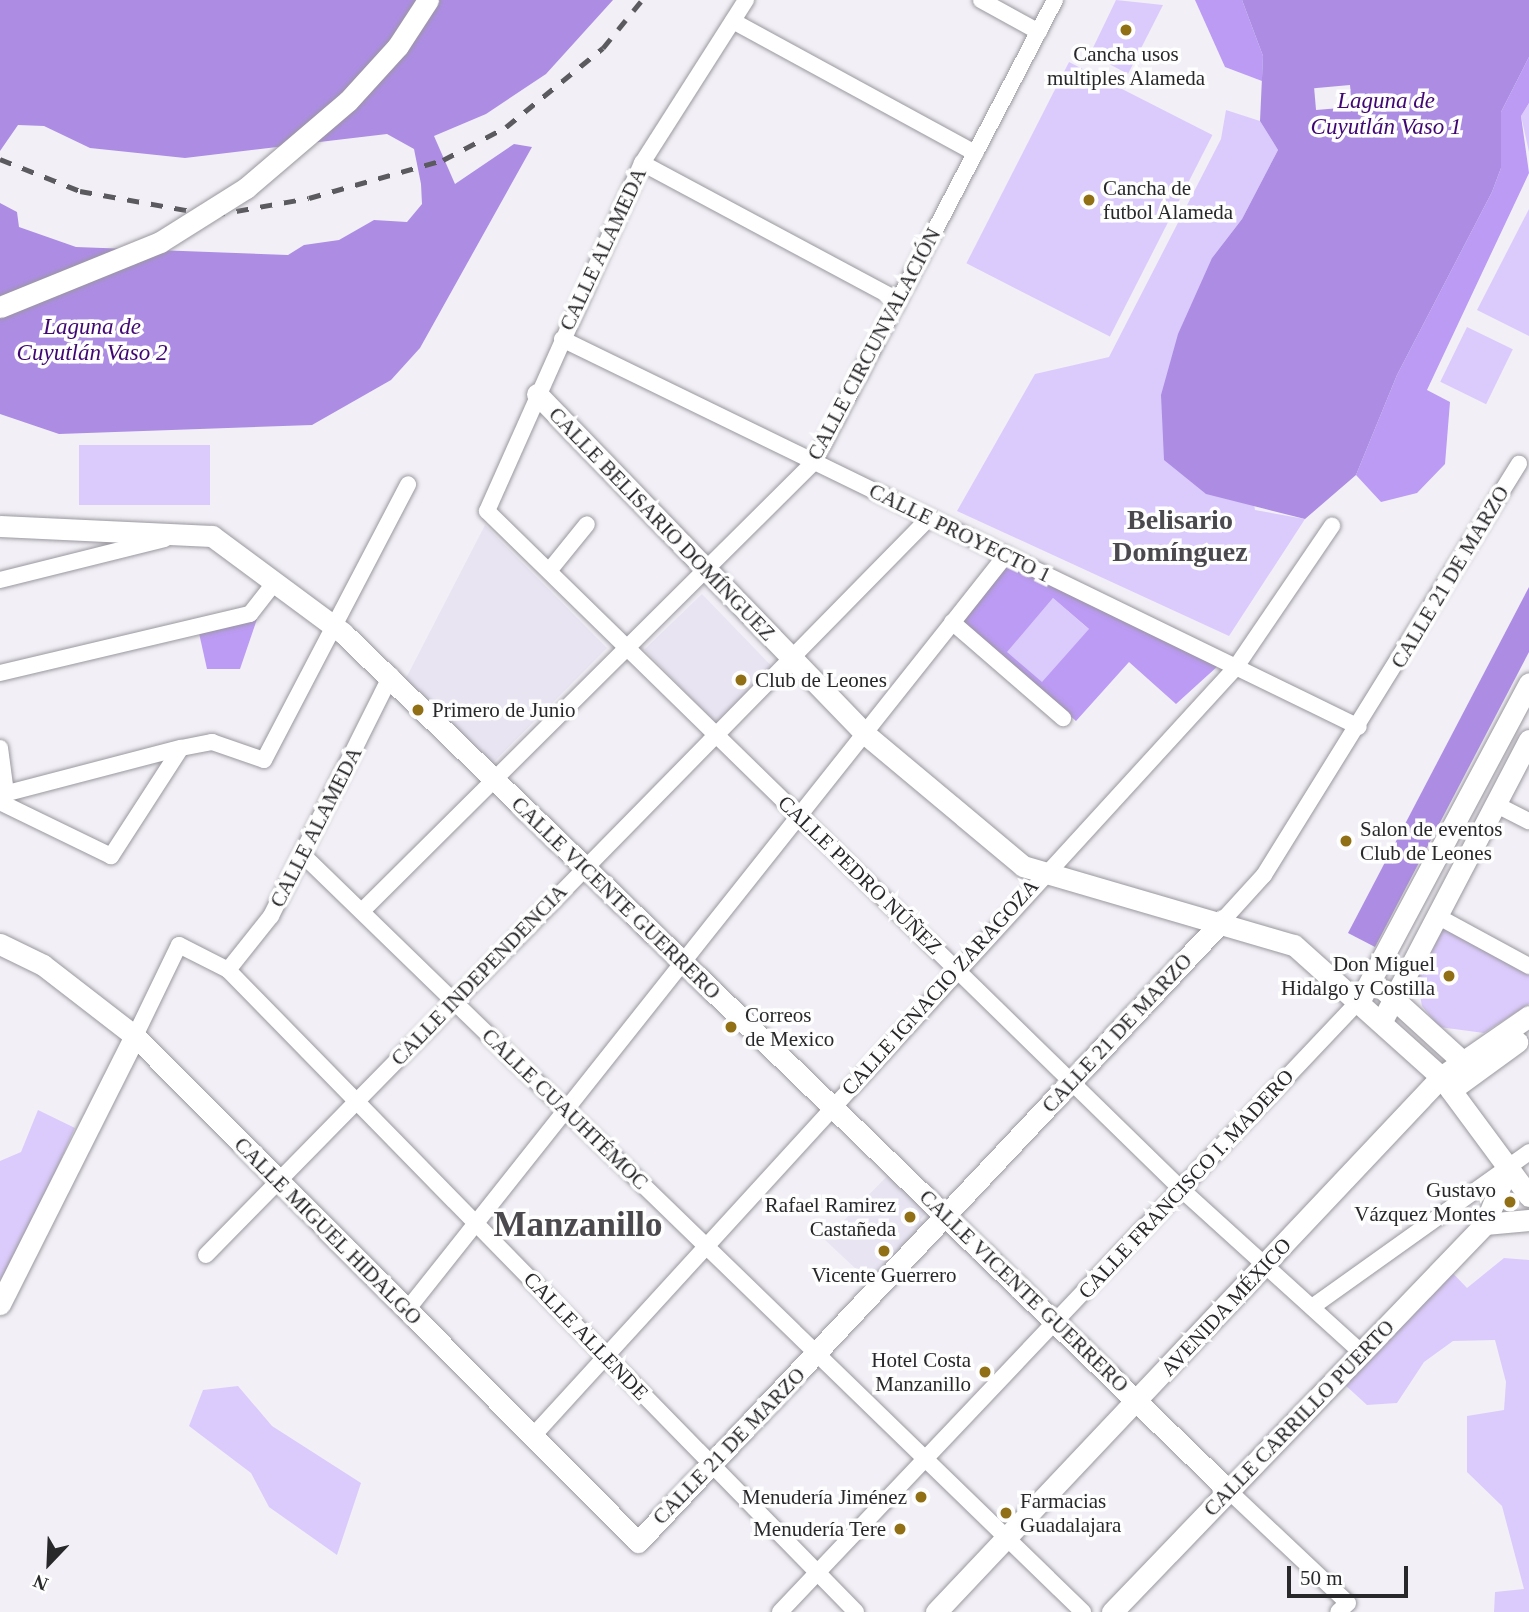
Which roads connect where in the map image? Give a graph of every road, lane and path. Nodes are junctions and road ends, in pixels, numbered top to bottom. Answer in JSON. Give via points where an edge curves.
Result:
{"nodes":[{"id":1,"x":428,"y":0,"type":"edge"},
{"id":2,"x":746,"y":0,"type":"edge"},
{"id":3,"x":981,"y":0,"type":"edge"},
{"id":4,"x":1055,"y":0,"type":"edge"},
{"id":5,"x":733,"y":21,"type":"junction"},
{"id":6,"x":1038,"y":32,"type":"junction"},
{"id":7,"x":975,"y":153,"type":"junction"},
{"id":8,"x":642,"y":163,"type":"junction"},
{"id":9,"x":898,"y":300,"type":"junction"},
{"id":10,"x":0,"y":307,"type":"edge"},
{"id":11,"x":562,"y":339,"type":"junction"},
{"id":12,"x":537,"y":394,"type":"junction"},
{"id":13,"x":814,"y":462,"type":"junction"},
{"id":14,"x":1519,"y":464,"type":"dead end"},
{"id":15,"x":408,"y":484,"type":"dead end"},
{"id":16,"x":487,"y":511,"type":"joint"},
{"id":17,"x":929,"y":518,"type":"junction"},
{"id":18,"x":587,"y":524,"type":"dead end"},
{"id":19,"x":0,"y":526,"type":"edge"},
{"id":20,"x":1332,"y":526,"type":"dead end"},
{"id":21,"x":165,"y":539,"type":"junction"},
{"id":22,"x":1006,"y":555,"type":"junction"},
{"id":23,"x":706,"y":569,"type":"junction"},
{"id":24,"x":549,"y":571,"type":"junction"},
{"id":25,"x":0,"y":580,"type":"edge"},
{"id":26,"x":272,"y":586,"type":"junction"},
{"id":27,"x":953,"y":622,"type":"junction"},
{"id":28,"x":335,"y":628,"type":"junction"},
{"id":29,"x":627,"y":648,"type":"junction"},
{"id":30,"x":791,"y":658,"type":"junction"},
{"id":31,"x":1236,"y":667,"type":"junction"},
{"id":32,"x":0,"y":673,"type":"edge"},
{"id":33,"x":391,"y":676,"type":"junction"},
{"id":34,"x":1529,"y":683,"type":"edge"},
{"id":35,"x":1063,"y":718,"type":"dead end"},
{"id":36,"x":1359,"y":727,"type":"junction"},
{"id":37,"x":864,"y":733,"type":"junction"},
{"id":38,"x":716,"y":734,"type":"junction"},
{"id":39,"x":1529,"y":740,"type":"edge"},
{"id":40,"x":0,"y":748,"type":"edge"},
{"id":41,"x":181,"y":748,"type":"junction"},
{"id":42,"x":494,"y":780,"type":"junction"},
{"id":43,"x":2,"y":797,"type":"edge"},
{"id":44,"x":1495,"y":804,"type":"junction"},
{"id":45,"x":798,"y":814,"type":"junction"},
{"id":46,"x":1529,"y":821,"type":"edge"},
{"id":47,"x":303,"y":855,"type":"junction"},
{"id":48,"x":584,"y":867,"type":"junction"},
{"id":49,"x":1042,"y":875,"type":"junction"},
{"id":50,"x":363,"y":909,"type":"junction"},
{"id":51,"x":1437,"y":916,"type":"junction"},
{"id":52,"x":1223,"y":920,"type":"junction"},
{"id":53,"x":0,"y":944,"type":"edge"},
{"id":54,"x":681,"y":961,"type":"junction"},
{"id":55,"x":1529,"y":966,"type":"edge"},
{"id":56,"x":956,"y":969,"type":"junction"},
{"id":57,"x":229,"y":970,"type":"junction"},
{"id":58,"x":1366,"y":991,"type":"junction"},
{"id":59,"x":1395,"y":997,"type":"junction"},
{"id":60,"x":453,"y":1000,"type":"junction"},
{"id":61,"x":1529,"y":1016,"type":"edge"},
{"id":62,"x":1382,"y":1021,"type":"junction"},
{"id":63,"x":1529,"y":1033,"type":"edge"},
{"id":64,"x":135,"y":1036,"type":"junction"},
{"id":65,"x":1464,"y":1062,"type":"junction"},
{"id":66,"x":1072,"y":1082,"type":"junction"},
{"id":67,"x":1446,"y":1084,"type":"junction"},
{"id":68,"x":357,"y":1101,"type":"junction"},
{"id":69,"x":832,"y":1106,"type":"junction"},
{"id":70,"x":564,"y":1107,"type":"junction"},
{"id":71,"x":1529,"y":1152,"type":"edge"},
{"id":72,"x":1508,"y":1167,"type":"junction"},
{"id":73,"x":280,"y":1182,"type":"junction"},
{"id":74,"x":1181,"y":1189,"type":"junction"},
{"id":75,"x":1529,"y":1196,"type":"edge"},
{"id":76,"x":946,"y":1216,"type":"junction"},
{"id":77,"x":1529,"y":1220,"type":"edge"},
{"id":78,"x":474,"y":1222,"type":"junction"},
{"id":79,"x":1485,"y":1224,"type":"junction"},
{"id":80,"x":705,"y":1245,"type":"junction"},
{"id":81,"x":206,"y":1255,"type":"dead end"},
{"id":82,"x":1265,"y":1265,"type":"junction"},
{"id":83,"x":0,"y":1304,"type":"edge"},
{"id":84,"x":1312,"y":1307,"type":"junction"},
{"id":85,"x":407,"y":1310,"type":"junction"},
{"id":86,"x":1055,"y":1322,"type":"junction"},
{"id":87,"x":1362,"y":1353,"type":"junction"},
{"id":88,"x":817,"y":1354,"type":"junction"},
{"id":89,"x":605,"y":1355,"type":"junction"},
{"id":90,"x":1138,"y":1401,"type":"junction"},
{"id":91,"x":532,"y":1437,"type":"junction"},
{"id":92,"x":925,"y":1460,"type":"junction"},
{"id":93,"x":713,"y":1465,"type":"junction"},
{"id":94,"x":1228,"y":1491,"type":"junction"},
{"id":95,"x":1006,"y":1539,"type":"junction"},
{"id":96,"x":638,"y":1542,"type":"joint"},
{"id":97,"x":818,"y":1572,"type":"junction"},
{"id":98,"x":1343,"y":1607,"type":"edge"},
{"id":99,"x":780,"y":1612,"type":"edge"},
{"id":100,"x":856,"y":1612,"type":"edge"},
{"id":101,"x":936,"y":1612,"type":"edge"},
{"id":102,"x":1083,"y":1612,"type":"edge"},
{"id":103,"x":1112,"y":1612,"type":"edge"}],
"edges":[{"from":1,"to":10,"type":"street","bridge":true,"via":[[398,46],[348,101],[246,188],[160,242]]},
{"from":2,"to":5,"type":"street","name":"CALLE ALAMEDA"},
{"from":3,"to":6,"type":"street"},
{"from":4,"to":6,"type":"street","name":"CALLE CIRCUNVALACIÓN"},
{"from":5,"to":7,"type":"street"},
{"from":5,"to":8,"type":"street","name":"CALLE ALAMEDA"},
{"from":6,"to":7,"type":"street","name":"CALLE CIRCUNVALACIÓN"},
{"from":7,"to":9,"type":"street","name":"CALLE CIRCUNVALACIÓN"},
{"from":8,"to":9,"type":"street"},
{"from":8,"to":11,"type":"street","name":"CALLE ALAMEDA"},
{"from":9,"to":13,"type":"street","name":"CALLE CIRCUNVALACIÓN"},
{"from":11,"to":12,"type":"street","name":"CALLE ALAMEDA"},
{"from":11,"to":13,"type":"street","name":"CALLE PROYECTO 1"},
{"from":12,"to":16,"type":"street","name":"CALLE ALAMEDA"},
{"from":12,"to":23,"type":"street","name":"CALLE BELISARIO DOMÍNGUEZ"},
{"from":13,"to":17,"type":"street","name":"CALLE PROYECTO 1"},
{"from":13,"to":23,"type":"street","name":"CALLE CIRCUNVALACIÓN"},
{"from":14,"to":36,"type":"street","name":"CALLE 21 DE MARZO"},
{"from":15,"to":28,"type":"street"},
{"from":16,"to":24,"type":"street","name":"CALLE PEDRO NÚÑEZ"},
{"from":17,"to":22,"type":"street","name":"CALLE PROYECTO 1"},
{"from":17,"to":30,"type":"street","name":"CALLE INDEPENDENCIA"},
{"from":18,"to":24,"type":"street"},
{"from":19,"to":21,"type":"street","name":"CALLE VICENTE GUERRERO"},
{"from":20,"to":31,"type":"street","name":"CALLE IGNACIO ZARAGOZA"},
{"from":21,"to":25,"type":"street"},
{"from":21,"to":26,"type":"street","name":"CALLE VICENTE GUERRERO","via":[[212,536]]},
{"from":22,"to":27,"type":"street"},
{"from":22,"to":31,"type":"street","name":"CALLE PROYECTO 1"},
{"from":23,"to":29,"type":"street","name":"CALLE CIRCUNVALACIÓN"},
{"from":23,"to":30,"type":"street","name":"CALLE BELISARIO DOMÍNGUEZ"},
{"from":24,"to":29,"type":"street","name":"CALLE PEDRO NÚÑEZ"},
{"from":26,"to":28,"type":"street","name":"CALLE VICENTE GUERRERO"},
{"from":26,"to":32,"type":"street","via":[[250,614]]},
{"from":27,"to":35,"type":"street"},
{"from":27,"to":37,"type":"street"},
{"from":28,"to":33,"type":"street","name":"CALLE VICENTE GUERRERO"},
{"from":28,"to":41,"type":"street","via":[[264,760],[212,742]]},
{"from":29,"to":38,"type":"street","name":"CALLE PEDRO NÚÑEZ"},
{"from":29,"to":42,"type":"street","name":"CALLE CIRCUNVALACIÓN"},
{"from":30,"to":37,"type":"street","name":"CALLE BELISARIO DOMÍNGUEZ"},
{"from":30,"to":38,"type":"street","name":"CALLE INDEPENDENCIA"},
{"from":31,"to":36,"type":"street","name":"CALLE PROYECTO 1"},
{"from":31,"to":49,"type":"street","name":"CALLE IGNACIO ZARAGOZA"},
{"from":33,"to":42,"type":"street","name":"CALLE VICENTE GUERRERO"},
{"from":33,"to":47,"type":"street","name":"CALLE ALAMEDA"},
{"from":34,"to":58,"type":"street"},
{"from":36,"to":52,"type":"street","name":"CALLE 21 DE MARZO","via":[[1264,875]]},
{"from":37,"to":45,"type":"street"},
{"from":37,"to":49,"type":"street","name":"CALLE BELISARIO DOMÍNGUEZ","via":[[1023,866]]},
{"from":38,"to":45,"type":"street","name":"CALLE PEDRO NÚÑEZ"},
{"from":38,"to":48,"type":"street","name":"CALLE INDEPENDENCIA"},
{"from":39,"to":44,"type":"street"},
{"from":40,"to":43,"type":"street"},
{"from":41,"to":43,"type":"street"},
{"from":41,"to":43,"type":"street","via":[[111,856]]},
{"from":42,"to":48,"type":"street","name":"CALLE VICENTE GUERRERO"},
{"from":42,"to":50,"type":"street","name":"CALLE CIRCUNVALACIÓN"},
{"from":44,"to":46,"type":"street"},
{"from":44,"to":51,"type":"street"},
{"from":45,"to":54,"type":"street"},
{"from":45,"to":56,"type":"street","name":"CALLE PEDRO NÚÑEZ"},
{"from":47,"to":50,"type":"street","name":"CALLE CUAUHTÉMOC"},
{"from":47,"to":57,"type":"street","name":"CALLE ALAMEDA","via":[[271,916]]},
{"from":48,"to":54,"type":"street","name":"CALLE VICENTE GUERRERO"},
{"from":48,"to":60,"type":"street","name":"CALLE INDEPENDENCIA"},
{"from":49,"to":52,"type":"street","name":"CALLE BELISARIO DOMÍNGUEZ"},
{"from":49,"to":56,"type":"street","name":"CALLE IGNACIO ZARAGOZA"},
{"from":50,"to":60,"type":"street","name":"CALLE CUAUHTÉMOC"},
{"from":51,"to":55,"type":"street"},
{"from":51,"to":59,"type":"street"},
{"from":52,"to":58,"type":"street","name":"CALLE BELISARIO DOMÍNGUEZ","via":[[1294,945],[1326,970]]},
{"from":52,"to":66,"type":"street","name":"CALLE 21 DE MARZO"},
{"from":53,"to":64,"type":"street","name":"CALLE MIGUEL HIDALGO","via":[[43,965]]},
{"from":54,"to":69,"type":"street","name":"CALLE VICENTE GUERRERO"},
{"from":54,"to":70,"type":"street"},
{"from":56,"to":66,"type":"street","name":"CALLE PEDRO NÚÑEZ"},
{"from":56,"to":69,"type":"street","name":"CALLE IGNACIO ZARAGOZA"},
{"from":57,"to":64,"type":"street","name":"CALLE ALLENDE","via":[[179,945]]},
{"from":57,"to":68,"type":"street","name":"CALLE ALLENDE"},
{"from":58,"to":59,"type":"street"},
{"from":58,"to":62,"type":"street"},
{"from":58,"to":74,"type":"street","name":"CALLE FRANCISCO I. MADERO"},
{"from":59,"to":62,"type":"street"},
{"from":59,"to":65,"type":"street"},
{"from":60,"to":68,"type":"street","name":"CALLE INDEPENDENCIA"},
{"from":60,"to":70,"type":"street","name":"CALLE CUAUHTÉMOC"},
{"from":61,"to":65,"type":"street","name":"AVENIDA MÉXICO"},
{"from":62,"to":67,"type":"street"},
{"from":63,"to":67,"type":"street","name":"AVENIDA MÉXICO"},
{"from":64,"to":73,"type":"street","name":"CALLE MIGUEL HIDALGO"},
{"from":64,"to":83,"type":"street"},
{"from":65,"to":67,"type":"street","name":"AVENIDA MÉXICO"},
{"from":66,"to":74,"type":"street","name":"CALLE PEDRO NÚÑEZ"},
{"from":66,"to":76,"type":"street","name":"CALLE 21 DE MARZO"},
{"from":67,"to":72,"type":"street"},
{"from":67,"to":82,"type":"street","name":"AVENIDA MÉXICO"},
{"from":68,"to":73,"type":"street","name":"CALLE INDEPENDENCIA"},
{"from":68,"to":78,"type":"street","name":"CALLE ALLENDE"},
{"from":69,"to":76,"type":"street","name":"CALLE VICENTE GUERRERO"},
{"from":69,"to":80,"type":"street","name":"CALLE IGNACIO ZARAGOZA"},
{"from":70,"to":78,"type":"street"},
{"from":70,"to":80,"type":"street","name":"CALLE CUAUHTÉMOC"},
{"from":71,"to":72,"type":"street"},
{"from":72,"to":75,"type":"street"},
{"from":72,"to":79,"type":"street","name":"CALLE CARRILLO PUERTO"},
{"from":72,"to":84,"type":"street"},
{"from":73,"to":81,"type":"street","name":"CALLE INDEPENDENCIA"},
{"from":73,"to":85,"type":"street","name":"CALLE MIGUEL HIDALGO"},
{"from":74,"to":82,"type":"street","name":"CALLE PEDRO NÚÑEZ"},
{"from":74,"to":86,"type":"street","name":"CALLE FRANCISCO I. MADERO"},
{"from":76,"to":86,"type":"street","name":"CALLE VICENTE GUERRERO"},
{"from":76,"to":88,"type":"street","name":"CALLE 21 DE MARZO"},
{"from":77,"to":79,"type":"street"},
{"from":78,"to":85,"type":"street"},
{"from":78,"to":89,"type":"street","name":"CALLE ALLENDE"},
{"from":79,"to":87,"type":"street","name":"CALLE CARRILLO PUERTO"},
{"from":80,"to":88,"type":"street","name":"CALLE CUAUHTÉMOC"},
{"from":80,"to":89,"type":"street","name":"CALLE IGNACIO ZARAGOZA"},
{"from":82,"to":84,"type":"street","name":"CALLE PEDRO NÚÑEZ"},
{"from":82,"to":90,"type":"street","name":"AVENIDA MÉXICO"},
{"from":84,"to":87,"type":"street","name":"CALLE PEDRO NÚÑEZ"},
{"from":85,"to":91,"type":"street","name":"CALLE MIGUEL HIDALGO"},
{"from":86,"to":90,"type":"street","name":"CALLE VICENTE GUERRERO"},
{"from":86,"to":92,"type":"street","name":"CALLE FRANCISCO I. MADERO"},
{"from":87,"to":94,"type":"street","name":"CALLE CARRILLO PUERTO"},
{"from":88,"to":92,"type":"street","name":"CALLE CUAUHTÉMOC"},
{"from":88,"to":93,"type":"street","name":"CALLE 21 DE MARZO"},
{"from":89,"to":91,"type":"street","name":"CALLE IGNACIO ZARAGOZA"},
{"from":89,"to":93,"type":"street","name":"CALLE ALLENDE"},
{"from":90,"to":94,"type":"street","name":"CALLE VICENTE GUERRERO"},
{"from":90,"to":95,"type":"street","name":"AVENIDA MÉXICO"},
{"from":91,"to":96,"type":"street","name":"CALLE MIGUEL HIDALGO"},
{"from":92,"to":95,"type":"street","name":"CALLE CUAUHTÉMOC"},
{"from":92,"to":97,"type":"street","name":"CALLE FRANCISCO I. MADERO"},
{"from":93,"to":96,"type":"street","name":"CALLE 21 DE MARZO"},
{"from":93,"to":97,"type":"street","name":"CALLE ALLENDE"},
{"from":94,"to":98,"type":"street"},
{"from":94,"to":103,"type":"street","name":"CALLE CARRILLO PUERTO"},
{"from":95,"to":101,"type":"street","name":"AVENIDA MÉXICO"},
{"from":95,"to":102,"type":"street","name":"CALLE CUAUHTÉMOC"},
{"from":97,"to":99,"type":"street","name":"CALLE FRANCISCO I. MADERO"},
{"from":97,"to":100,"type":"street","name":"CALLE ALLENDE"}]}
